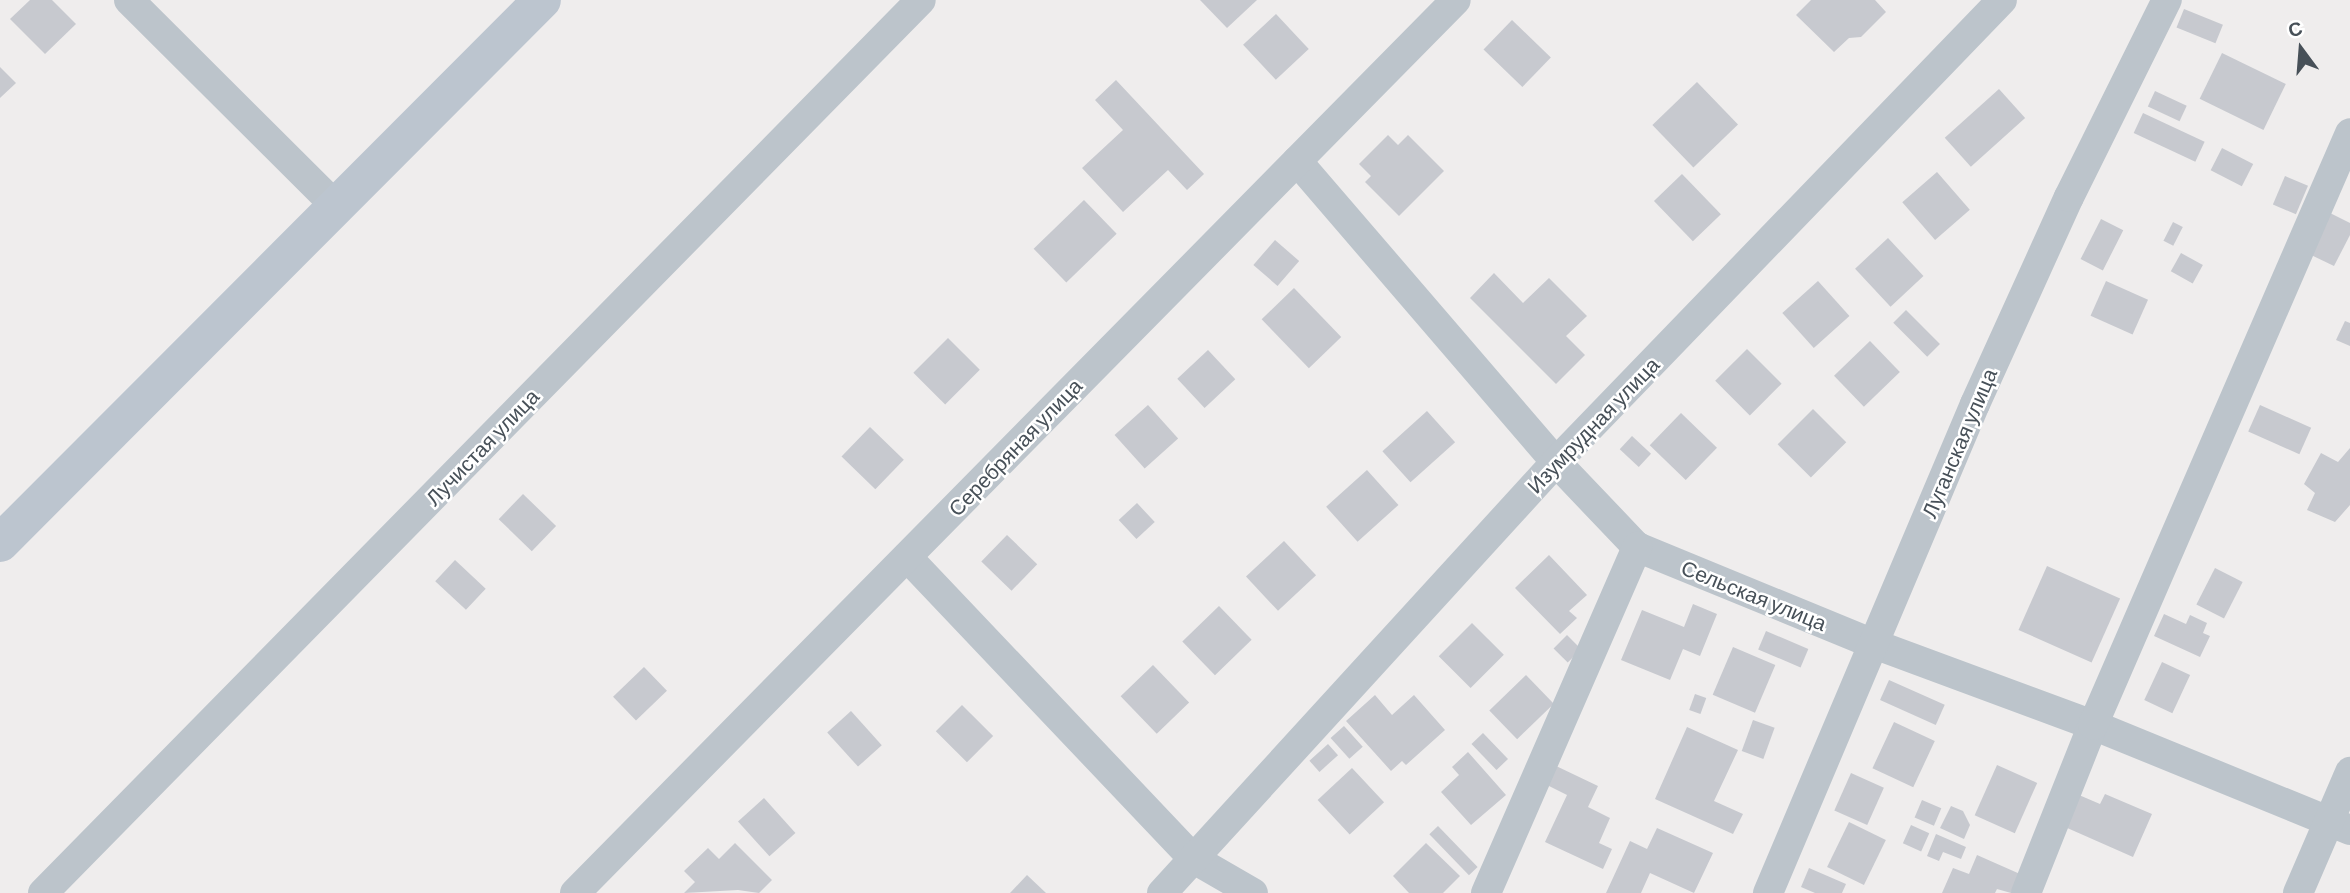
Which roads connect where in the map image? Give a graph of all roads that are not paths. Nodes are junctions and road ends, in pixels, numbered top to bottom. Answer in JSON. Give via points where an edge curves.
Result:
{"nodes":[{"id":1,"x":129,"y":0,"type":"edge"},
{"id":2,"x":542,"y":0,"type":"edge"},
{"id":3,"x":921,"y":0,"type":"edge"},
{"id":4,"x":1456,"y":0,"type":"edge"},
{"id":5,"x":2002,"y":0,"type":"edge"},
{"id":6,"x":2167,"y":0,"type":"edge"},
{"id":7,"x":2350,"y":133,"type":"edge"},
{"id":8,"x":1297,"y":161,"type":"junction"},
{"id":9,"x":336,"y":206,"type":"junction"},
{"id":10,"x":1556,"y":462,"type":"junction"},
{"id":11,"x":0,"y":543,"type":"edge"},
{"id":12,"x":1637,"y":547,"type":"junction"},
{"id":13,"x":907,"y":557,"type":"junction"},
{"id":14,"x":1874,"y":644,"type":"junction"},
{"id":15,"x":2093,"y":725,"type":"junction"},
{"id":16,"x":2350,"y":772,"type":"edge"},
{"id":17,"x":2339,"y":826,"type":"edge"},
{"id":18,"x":1195,"y":859,"type":"junction"},
{"id":19,"x":43,"y":893,"type":"edge"},
{"id":20,"x":575,"y":893,"type":"edge"},
{"id":21,"x":1162,"y":893,"type":"edge"},
{"id":22,"x":1253,"y":893,"type":"edge"},
{"id":23,"x":1486,"y":893,"type":"edge"},
{"id":24,"x":1768,"y":893,"type":"edge"},
{"id":25,"x":2026,"y":893,"type":"edge"},
{"id":26,"x":2298,"y":893,"type":"edge"}],
"edges":[{"from":1,"to":9,"type":"street"},
{"from":2,"to":9,"type":"main road"},
{"from":3,"to":19,"type":"street","name":"Лучистая улица"},
{"from":4,"to":8,"type":"street","name":"Серебряная улица"},
{"from":5,"to":10,"type":"street","name":"Изумрудная улица"},
{"from":6,"to":14,"type":"street","name":"Луганская улица","via":[[2063,209]]},
{"from":7,"to":15,"type":"street"},
{"from":8,"to":10,"type":"street","name":"Сельская улица"},
{"from":8,"to":13,"type":"street","name":"Серебряная улица"},
{"from":9,"to":11,"type":"main road"},
{"from":10,"to":12,"type":"street","name":"Сельская улица"},
{"from":10,"to":18,"type":"street","name":"Изумрудная улица"},
{"from":12,"to":14,"type":"street","name":"Сельская улица"},
{"from":12,"to":23,"type":"street"},
{"from":13,"to":18,"type":"street"},
{"from":13,"to":20,"type":"street","name":"Серебряная улица"},
{"from":14,"to":15,"type":"street","name":"Сельская улица"},
{"from":14,"to":24,"type":"street","name":"Луганская улица"},
{"from":15,"to":17,"type":"street","name":"Сельская улица"},
{"from":15,"to":25,"type":"street"},
{"from":16,"to":17,"type":"street"},
{"from":17,"to":26,"type":"street"},
{"from":18,"to":21,"type":"street","name":"Изумрудная улица"},
{"from":18,"to":22,"type":"street"}]}
